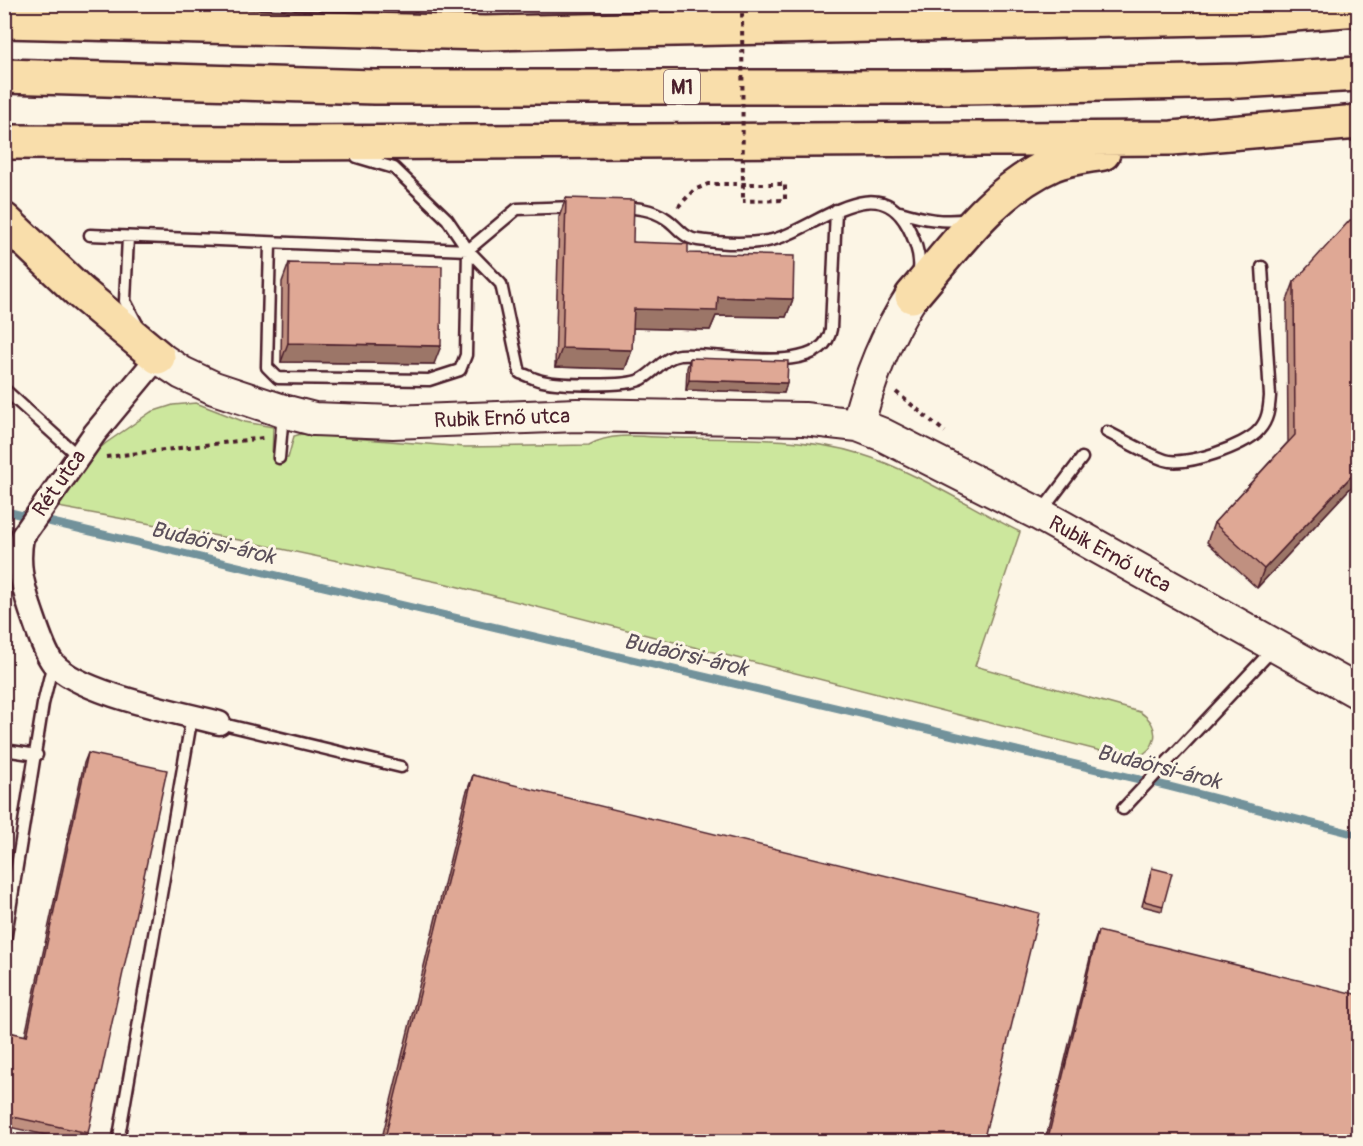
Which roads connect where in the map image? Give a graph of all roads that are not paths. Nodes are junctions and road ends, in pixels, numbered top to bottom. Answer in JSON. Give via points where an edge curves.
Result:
{"nodes":[{"id":1,"x":1359,"y":9,"type":"edge"},
{"id":2,"x":4,"y":21,"type":"edge"},
{"id":3,"x":1359,"y":74,"type":"edge"},
{"id":4,"x":4,"y":76,"type":"edge"},
{"id":5,"x":1359,"y":122,"type":"edge"},
{"id":6,"x":1172,"y":138,"type":"junction"},
{"id":7,"x":4,"y":142,"type":"edge"},
{"id":8,"x":283,"y":144,"type":"junction"},
{"id":9,"x":588,"y":207,"type":"edge"},
{"id":10,"x":610,"y":207,"type":"edge"},
{"id":11,"x":836,"y":210,"type":"junction"},
{"id":12,"x":900,"y":212,"type":"junction"},
{"id":13,"x":980,"y":216,"type":"junction"},
{"id":14,"x":4,"y":220,"type":"edge"},
{"id":15,"x":90,"y":235,"type":"dead end"},
{"id":16,"x":128,"y":237,"type":"junction"},
{"id":17,"x":270,"y":244,"type":"junction"},
{"id":18,"x":468,"y":250,"type":"junction"},
{"id":19,"x":1263,"y":267,"type":"dead end"},
{"id":20,"x":912,"y":296,"type":"junction"},
{"id":21,"x":158,"y":357,"type":"junction"},
{"id":22,"x":4,"y":389,"type":"edge"},
{"id":23,"x":282,"y":424,"type":"junction"},
{"id":24,"x":858,"y":425,"type":"junction"},
{"id":25,"x":1107,"y":432,"type":"dead end"},
{"id":26,"x":78,"y":456,"type":"junction"},
{"id":27,"x":279,"y":458,"type":"dead end"},
{"id":28,"x":1082,"y":458,"type":"dead end"},
{"id":29,"x":1039,"y":514,"type":"junction"},
{"id":30,"x":1275,"y":647,"type":"junction"},
{"id":31,"x":53,"y":662,"type":"junction"},
{"id":32,"x":1359,"y":692,"type":"edge"},
{"id":33,"x":192,"y":716,"type":"junction"},
{"id":34,"x":219,"y":723,"type":"joint"},
{"id":35,"x":4,"y":750,"type":"edge"},
{"id":36,"x":37,"y":755,"type":"junction"},
{"id":37,"x":400,"y":767,"type":"dead end"},
{"id":38,"x":1123,"y":809,"type":"dead end"},
{"id":39,"x":4,"y":946,"type":"edge"},
{"id":40,"x":118,"y":1142,"type":"edge"}],
"edges":[{"from":1,"to":2,"type":"highway","via":[[1257,17],[485,33]]},
{"from":3,"to":4,"type":"highway","number":"M1","via":[[1239,81],[963,87],[374,87]]},
{"from":5,"to":6,"type":"highway"},
{"from":6,"to":8,"type":"highway"},
{"from":6,"to":13,"type":"highway","via":[[1055,163],[1018,182]]},
{"from":7,"to":8,"type":"highway"},
{"from":8,"to":18,"type":"lane","via":[[372,159],[394,168],[447,219]]},
{"from":9,"to":18,"type":"lane","via":[[517,209]]},
{"from":10,"to":11,"type":"lane","via":[[643,208],[667,218],[678,232],[696,240],[766,241],[795,233]]},
{"from":11,"to":12,"type":"lane","via":[[859,202],[883,203]]},
{"from":11,"to":18,"type":"lane","via":[[831,329],[822,349],[790,360],[678,355],[628,385],[542,381],[520,373],[501,284]]},
{"from":12,"to":13,"type":"lane","via":[[953,221]]},
{"from":12,"to":20,"type":"lane","via":[[918,254],[919,272]]},
{"from":13,"to":20,"type":"highway"},
{"from":14,"to":21,"type":"highway","via":[[80,292]]},
{"from":15,"to":16,"type":"lane"},
{"from":16,"to":17,"type":"lane"},
{"from":16,"to":21,"type":"lane","via":[[125,301]]},
{"from":17,"to":18,"type":"lane"},
{"from":17,"to":18,"type":"lane","via":[[267,367],[278,378],[429,380],[460,370],[466,355]]},
{"from":19,"to":25,"type":"lane","via":[[1270,396],[1268,416],[1259,431],[1244,443],[1214,453],[1167,461]]},
{"from":20,"to":24,"type":"street","via":[[872,372]]},
{"from":21,"to":23,"type":"street","name":"Rubik Ernő utca"},
{"from":21,"to":26,"type":"street","name":"Rét utca"},
{"from":22,"to":26,"type":"lane"},
{"from":23,"to":24,"type":"street","name":"Rubik Ernő utca","via":[[314,418],[353,422],[577,415],[804,419]]},
{"from":23,"to":27,"type":"lane"},
{"from":24,"to":29,"type":"street","name":"Rubik Ernő utca"},
{"from":26,"to":31,"type":"street","name":"Rét utca","via":[[22,537],[19,554],[21,577],[34,620]]},
{"from":28,"to":29,"type":"lane"},
{"from":29,"to":30,"type":"street","name":"Rubik Ernő utca"},
{"from":30,"to":32,"type":"street","name":"Rubik Ernő utca"},
{"from":30,"to":38,"type":"lane"},
{"from":31,"to":33,"type":"street","via":[[87,686]]},
{"from":31,"to":36,"type":"lane"},
{"from":33,"to":34,"type":"street"},
{"from":33,"to":40,"type":"lane"},
{"from":34,"to":37,"type":"lane"},
{"from":35,"to":36,"type":"lane"},
{"from":36,"to":39,"type":"lane"}]}
